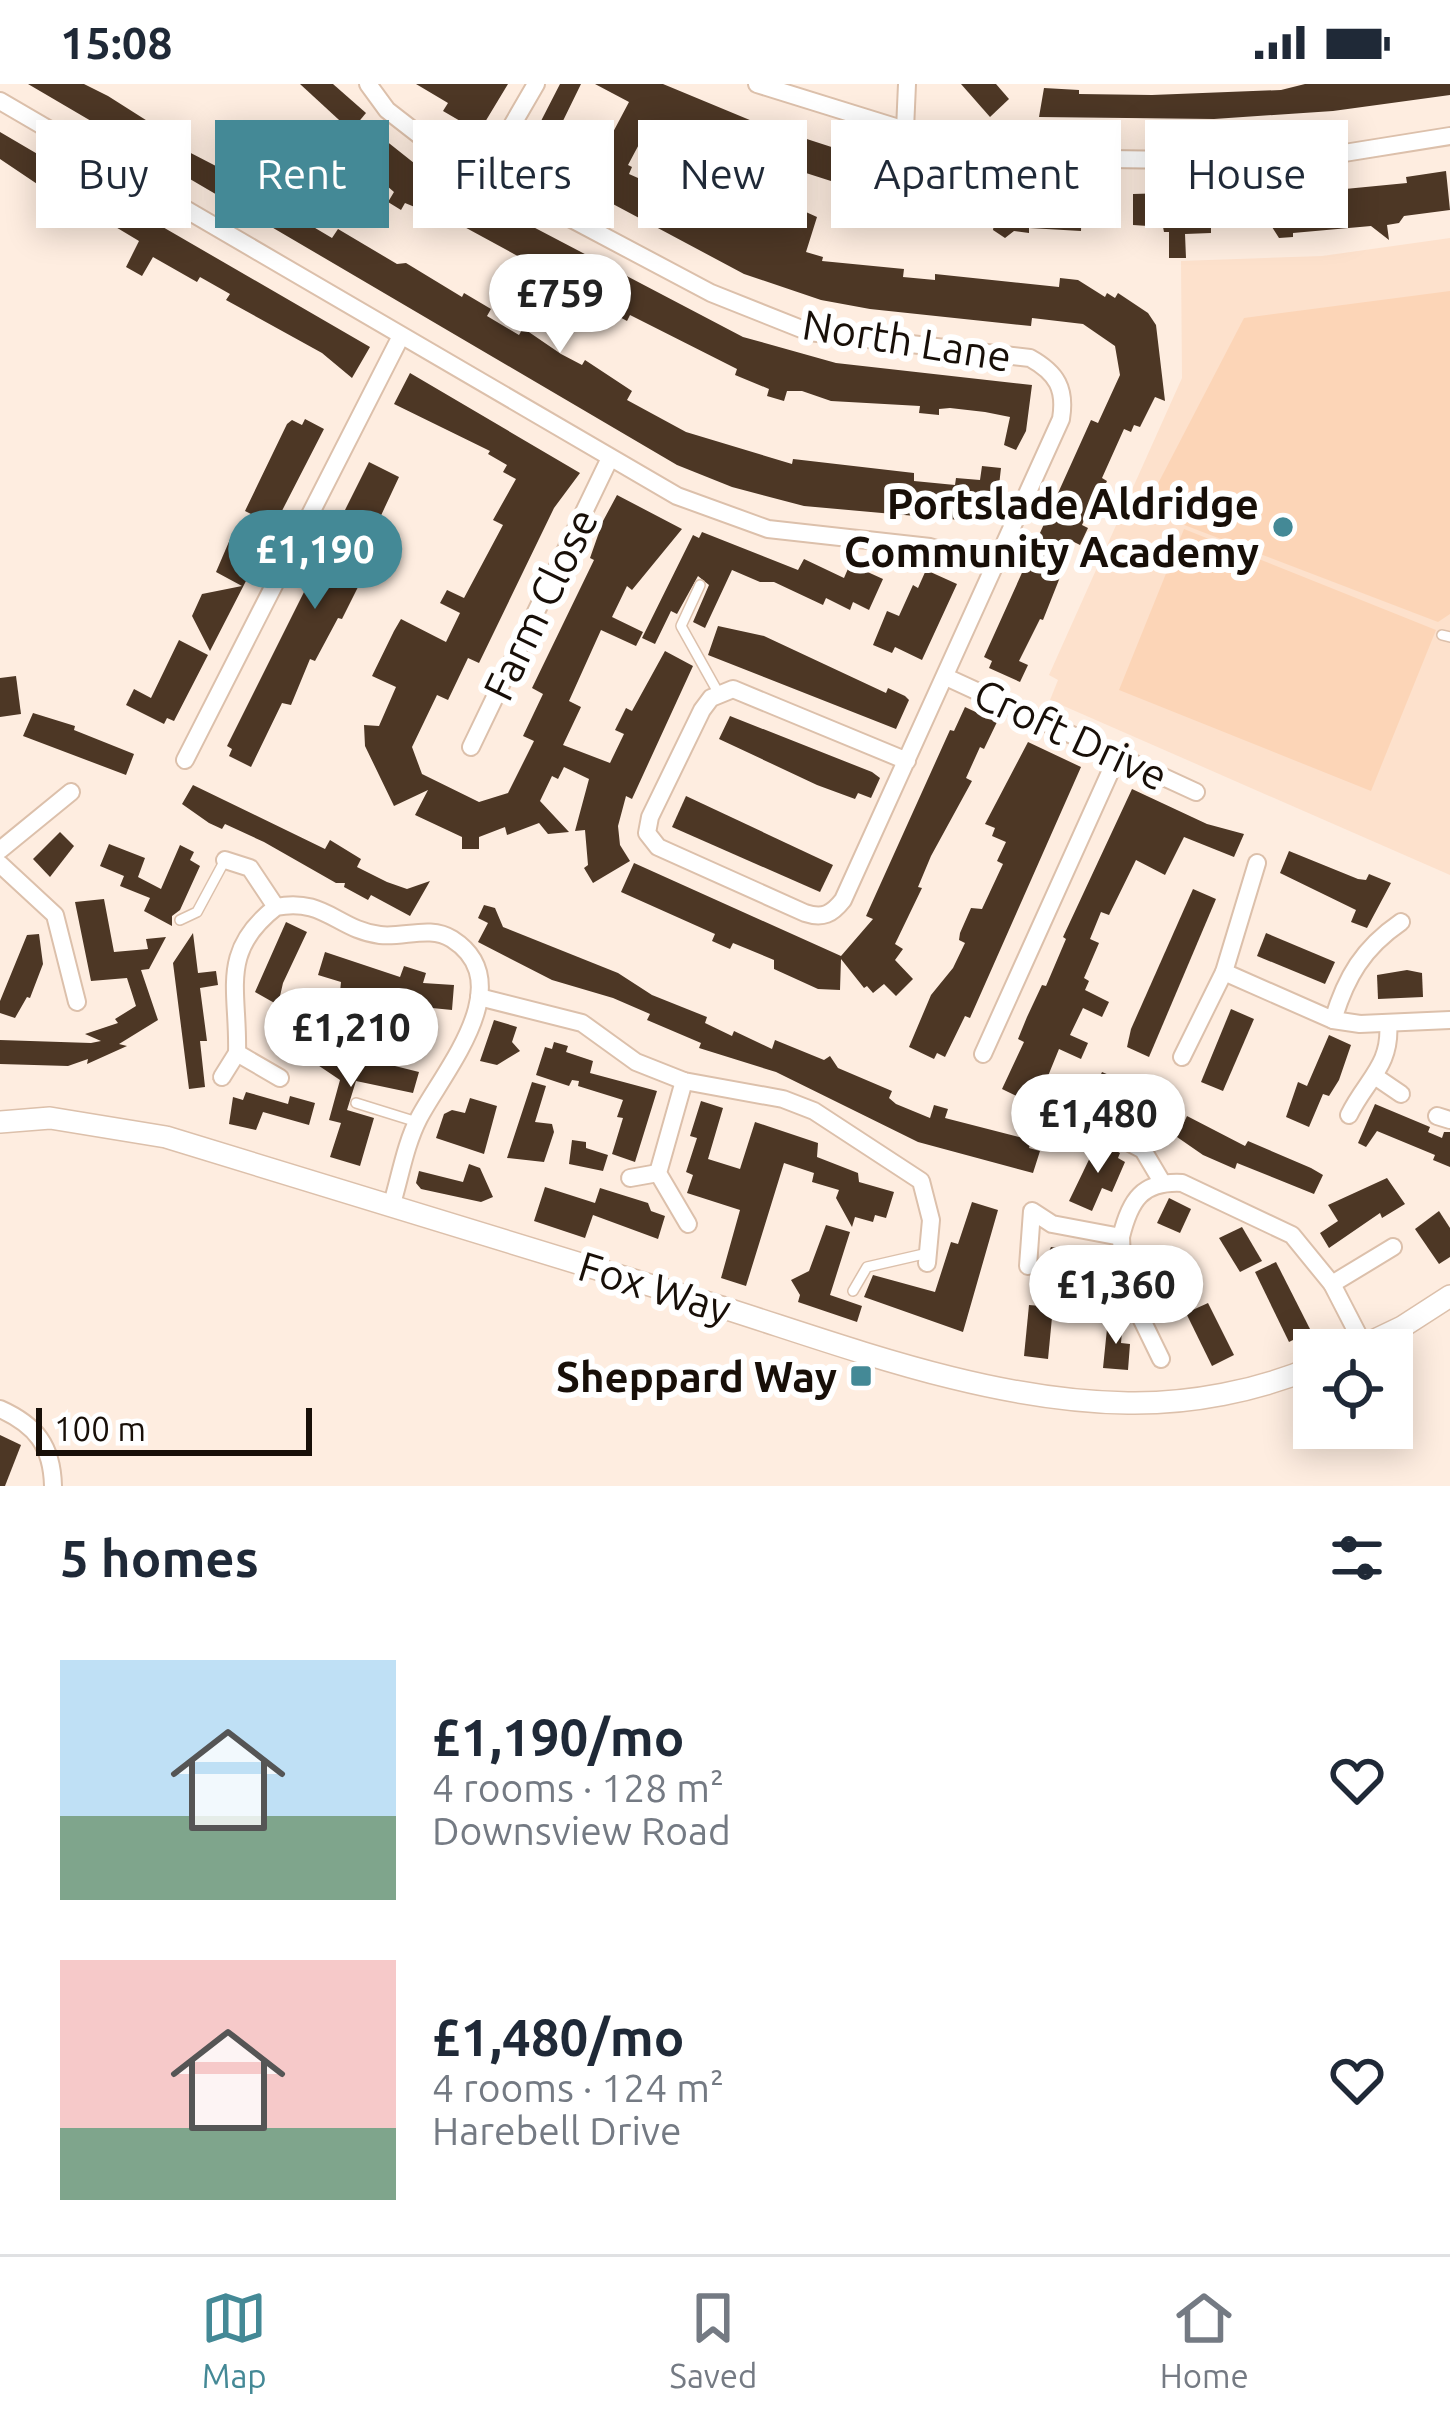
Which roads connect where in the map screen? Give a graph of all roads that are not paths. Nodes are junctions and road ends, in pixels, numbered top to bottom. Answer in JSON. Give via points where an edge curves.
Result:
{"nodes":[{"id":1,"x":368,"y":84,"type":"edge"},
{"id":2,"x":536,"y":84,"type":"edge"},
{"id":3,"x":757,"y":84,"type":"edge"},
{"id":4,"x":907,"y":84,"type":"edge"},
{"id":5,"x":0,"y":101,"type":"edge"},
{"id":6,"x":515,"y":120,"type":"edge"},
{"id":7,"x":873,"y":120,"type":"edge"},
{"id":8,"x":905,"y":120,"type":"edge"},
{"id":9,"x":413,"y":130,"type":"edge"},
{"id":10,"x":1450,"y":136,"type":"edge"},
{"id":11,"x":1121,"y":159,"type":"edge"},
{"id":12,"x":590,"y":228,"type":"edge"},
{"id":13,"x":401,"y":336,"type":"junction"},
{"id":14,"x":609,"y":460,"type":"junction"},
{"id":15,"x":995,"y":566,"type":"junction"},
{"id":16,"x":700,"y":585,"type":"dead end"},
{"id":17,"x":946,"y":677,"type":"junction"},
{"id":18,"x":719,"y":694,"type":"junction"},
{"id":19,"x":471,"y":747,"type":"dead end"},
{"id":20,"x":1117,"y":757,"type":"junction"},
{"id":21,"x":185,"y":760,"type":"dead end"},
{"id":22,"x":907,"y":760,"type":"junction"},
{"id":23,"x":1196,"y":792,"type":"dead end"},
{"id":24,"x":71,"y":793,"type":"dead end"},
{"id":25,"x":0,"y":850,"type":"edge"},
{"id":26,"x":225,"y":860,"type":"joint"},
{"id":27,"x":1257,"y":863,"type":"dead end"},
{"id":28,"x":0,"y":864,"type":"edge"},
{"id":29,"x":276,"y":907,"type":"junction"},
{"id":30,"x":179,"y":920,"type":"dead end"},
{"id":31,"x":1401,"y":922,"type":"dead end"},
{"id":32,"x":1224,"y":972,"type":"junction"},
{"id":33,"x":479,"y":997,"type":"junction"},
{"id":34,"x":77,"y":1002,"type":"dead end"},
{"id":35,"x":1333,"y":1020,"type":"junction"},
{"id":36,"x":1450,"y":1020,"type":"edge"},
{"id":37,"x":1388,"y":1023,"type":"junction"},
{"id":38,"x":237,"y":1053,"type":"junction"},
{"id":39,"x":982,"y":1054,"type":"dead end"},
{"id":40,"x":1182,"y":1057,"type":"dead end"},
{"id":41,"x":222,"y":1077,"type":"dead end"},
{"id":42,"x":1376,"y":1077,"type":"junction"},
{"id":43,"x":280,"y":1078,"type":"dead end"},
{"id":44,"x":684,"y":1081,"type":"junction"},
{"id":45,"x":1401,"y":1094,"type":"dead end"},
{"id":46,"x":356,"y":1103,"type":"dead end"},
{"id":47,"x":1349,"y":1115,"type":"dead end"},
{"id":48,"x":0,"y":1122,"type":"edge"},
{"id":49,"x":417,"y":1122,"type":"junction"},
{"id":50,"x":1095,"y":1125,"type":"dead end"},
{"id":51,"x":658,"y":1173,"type":"junction"},
{"id":52,"x":630,"y":1178,"type":"dead end"},
{"id":53,"x":1162,"y":1182,"type":"junction"},
{"id":54,"x":391,"y":1207,"type":"junction"},
{"id":55,"x":688,"y":1224,"type":"dead end"},
{"id":56,"x":1121,"y":1237,"type":"junction"},
{"id":57,"x":1393,"y":1246,"type":"dead end"},
{"id":58,"x":928,"y":1258,"type":"joint"},
{"id":59,"x":1028,"y":1266,"type":"dead end"},
{"id":60,"x":1332,"y":1284,"type":"junction"},
{"id":61,"x":853,"y":1291,"type":"dead end"},
{"id":62,"x":1450,"y":1296,"type":"edge"},
{"id":63,"x":1351,"y":1329,"type":"edge"},
{"id":64,"x":1392,"y":1329,"type":"edge"},
{"id":65,"x":1161,"y":1359,"type":"dead end"},
{"id":66,"x":1293,"y":1374,"type":"edge"},
{"id":67,"x":0,"y":1408,"type":"edge"},
{"id":68,"x":53,"y":1486,"type":"edge"}],
"edges":[{"from":1,"to":9,"type":"street","name":"North Lane"},
{"from":2,"to":6,"type":"street"},
{"from":3,"to":7,"type":"street"},
{"from":4,"to":8,"type":"street"},
{"from":5,"to":13,"type":"street"},
{"from":10,"to":11,"type":"street","via":[[1338,154]]},
{"from":12,"to":15,"type":"street","name":"North Lane","via":[[711,293],[809,332],[1030,358],[1047,368],[1064,398],[1061,419]]},
{"from":13,"to":14,"type":"street"},
{"from":13,"to":21,"type":"street"},
{"from":14,"to":15,"type":"street","via":[[676,496],[768,529],[930,547]]},
{"from":14,"to":19,"type":"street","name":"Farm Close"},
{"from":15,"to":17,"type":"street","name":"North Lane"},
{"from":16,"to":18,"type":"lane","via":[[681,626]]},
{"from":17,"to":20,"type":"street","name":"Croft Drive"},
{"from":17,"to":22,"type":"street","name":"North Lane"},
{"from":18,"to":22,"type":"street","via":[[747,692]]},
{"from":18,"to":22,"type":"street","name":"North Lane","via":[[702,710],[650,817],[650,841],[805,914],[826,916],[843,900]]},
{"from":20,"to":23,"type":"street","name":"Croft Drive"},
{"from":20,"to":39,"type":"street"},
{"from":24,"to":25,"type":"street"},
{"from":26,"to":29,"type":"street","via":[[250,868]]},
{"from":26,"to":30,"type":"lane","via":[[197,912]]},
{"from":27,"to":32,"type":"street"},
{"from":28,"to":34,"type":"street","via":[[56,915]]},
{"from":29,"to":33,"type":"street","via":[[313,905],[377,935],[449,937],[479,972]]},
{"from":29,"to":38,"type":"street","via":[[257,922],[235,961]]},
{"from":31,"to":35,"type":"street","via":[[1361,957]]},
{"from":32,"to":35,"type":"street"},
{"from":32,"to":40,"type":"street"},
{"from":33,"to":44,"type":"street","via":[[582,1023],[636,1062]]},
{"from":33,"to":49,"type":"street","via":[[464,1046]]},
{"from":35,"to":37,"type":"street"},
{"from":36,"to":37,"type":"street"},
{"from":37,"to":42,"type":"street","via":[[1390,1046]]},
{"from":38,"to":41,"type":"street"},
{"from":38,"to":43,"type":"street"},
{"from":42,"to":45,"type":"street"},
{"from":42,"to":47,"type":"street"},
{"from":44,"to":51,"type":"street"},
{"from":44,"to":58,"type":"street","via":[[814,1111],[904,1167],[928,1198]]},
{"from":46,"to":49,"type":"lane"},
{"from":48,"to":54,"type":"street","name":"Fox Way","via":[[108,1124]]},
{"from":49,"to":54,"type":"street"},
{"from":50,"to":53,"type":"street","via":[[1143,1150]]},
{"from":51,"to":52,"type":"street"},
{"from":51,"to":55,"type":"street"},
{"from":53,"to":56,"type":"street","via":[[1140,1190]]},
{"from":53,"to":60,"type":"street","via":[[1182,1183],[1275,1224]]},
{"from":54,"to":66,"type":"street","name":"Fox Way","via":[[866,1352],[1049,1396],[1178,1401]]},
{"from":56,"to":59,"type":"street","via":[[1052,1224],[1032,1211]]},
{"from":56,"to":65,"type":"street","via":[[1123,1281]]},
{"from":57,"to":60,"type":"street"},
{"from":58,"to":61,"type":"lane","via":[[867,1267]]},
{"from":60,"to":63,"type":"street"},
{"from":62,"to":64,"type":"street"},
{"from":67,"to":68,"type":"street","via":[[39,1432]]}]}
